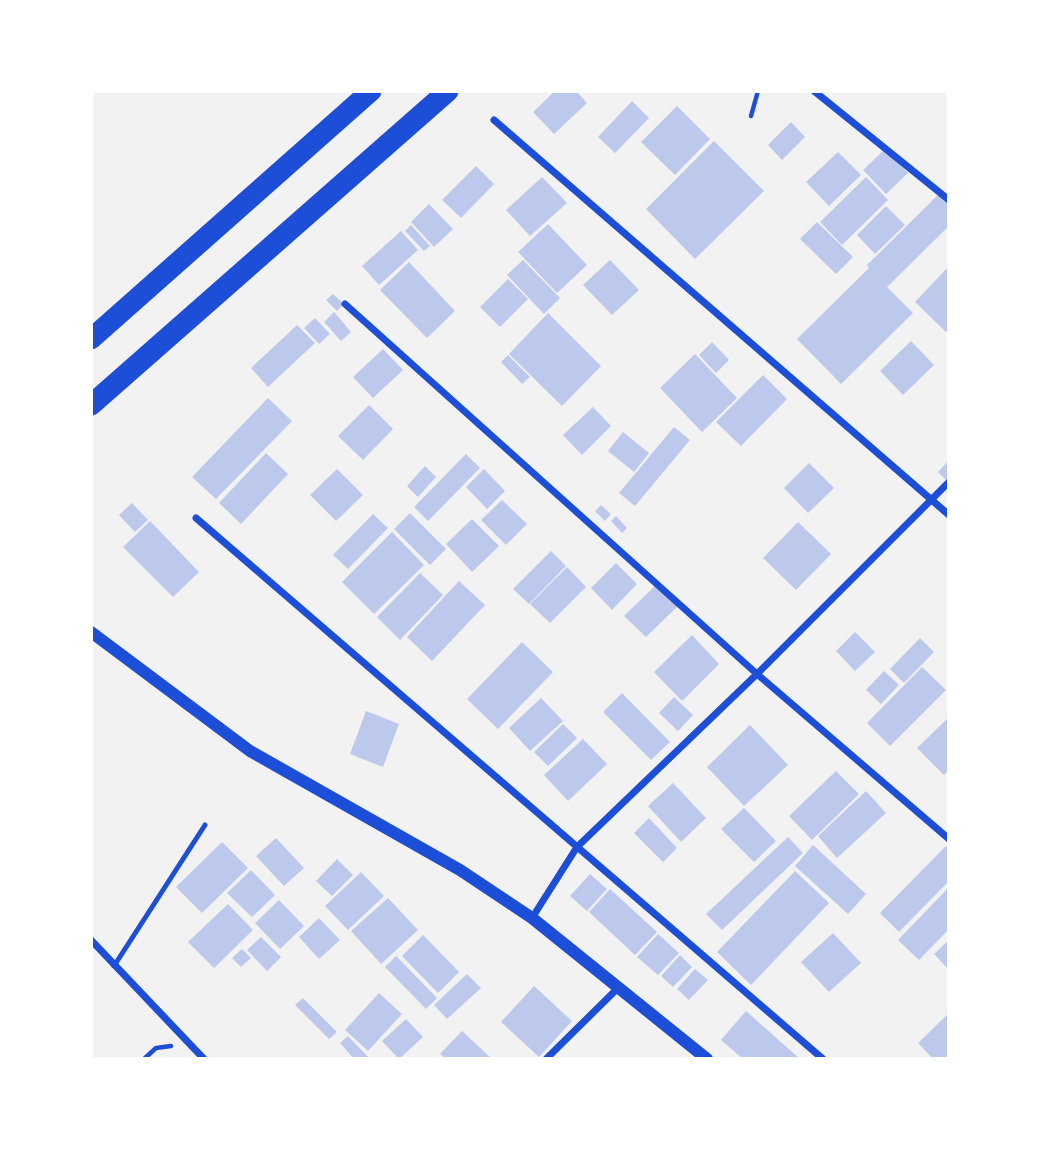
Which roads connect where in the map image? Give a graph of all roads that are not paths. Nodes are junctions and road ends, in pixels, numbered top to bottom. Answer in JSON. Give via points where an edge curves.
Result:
{"nodes":[{"id":1,"x":371,"y":91,"type":"edge"},
{"id":2,"x":448,"y":91,"type":"edge"},
{"id":3,"x":814,"y":91,"type":"edge"},
{"id":4,"x":494,"y":120,"type":"dead end"},
{"id":5,"x":949,"y":200,"type":"edge"},
{"id":6,"x":345,"y":304,"type":"dead end"},
{"id":7,"x":91,"y":339,"type":"edge"},
{"id":8,"x":91,"y":405,"type":"edge"},
{"id":9,"x":949,"y":482,"type":"edge"},
{"id":10,"x":932,"y":499,"type":"junction"},
{"id":11,"x":949,"y":515,"type":"edge"},
{"id":12,"x":196,"y":518,"type":"dead end"},
{"id":13,"x":91,"y":632,"type":"edge"},
{"id":14,"x":757,"y":674,"type":"junction"},
{"id":15,"x":205,"y":825,"type":"dead end"},
{"id":16,"x":949,"y":839,"type":"edge"},
{"id":17,"x":577,"y":847,"type":"junction"},
{"id":18,"x":533,"y":918,"type":"junction"},
{"id":19,"x":91,"y":940,"type":"edge"},
{"id":20,"x":114,"y":966,"type":"junction"},
{"id":21,"x":619,"y":987,"type":"junction"},
{"id":22,"x":204,"y":1059,"type":"edge"},
{"id":23,"x":547,"y":1059,"type":"edge"},
{"id":24,"x":707,"y":1059,"type":"edge"},
{"id":25,"x":823,"y":1059,"type":"edge"}],
"edges":[{"from":1,"to":7,"type":"highway"},
{"from":2,"to":8,"type":"highway"},
{"from":3,"to":5,"type":"street"},
{"from":4,"to":10,"type":"street"},
{"from":6,"to":14,"type":"street"},
{"from":9,"to":10,"type":"street"},
{"from":10,"to":11,"type":"street"},
{"from":10,"to":14,"type":"street"},
{"from":12,"to":17,"type":"street"},
{"from":13,"to":18,"type":"street","via":[[250,751],[460,870]]},
{"from":14,"to":16,"type":"street"},
{"from":14,"to":17,"type":"street"},
{"from":15,"to":20,"type":"lane"},
{"from":17,"to":18,"type":"street"},
{"from":17,"to":25,"type":"street"},
{"from":18,"to":21,"type":"street"},
{"from":19,"to":20,"type":"street"},
{"from":20,"to":22,"type":"street"},
{"from":21,"to":23,"type":"street"},
{"from":21,"to":24,"type":"street"}]}
